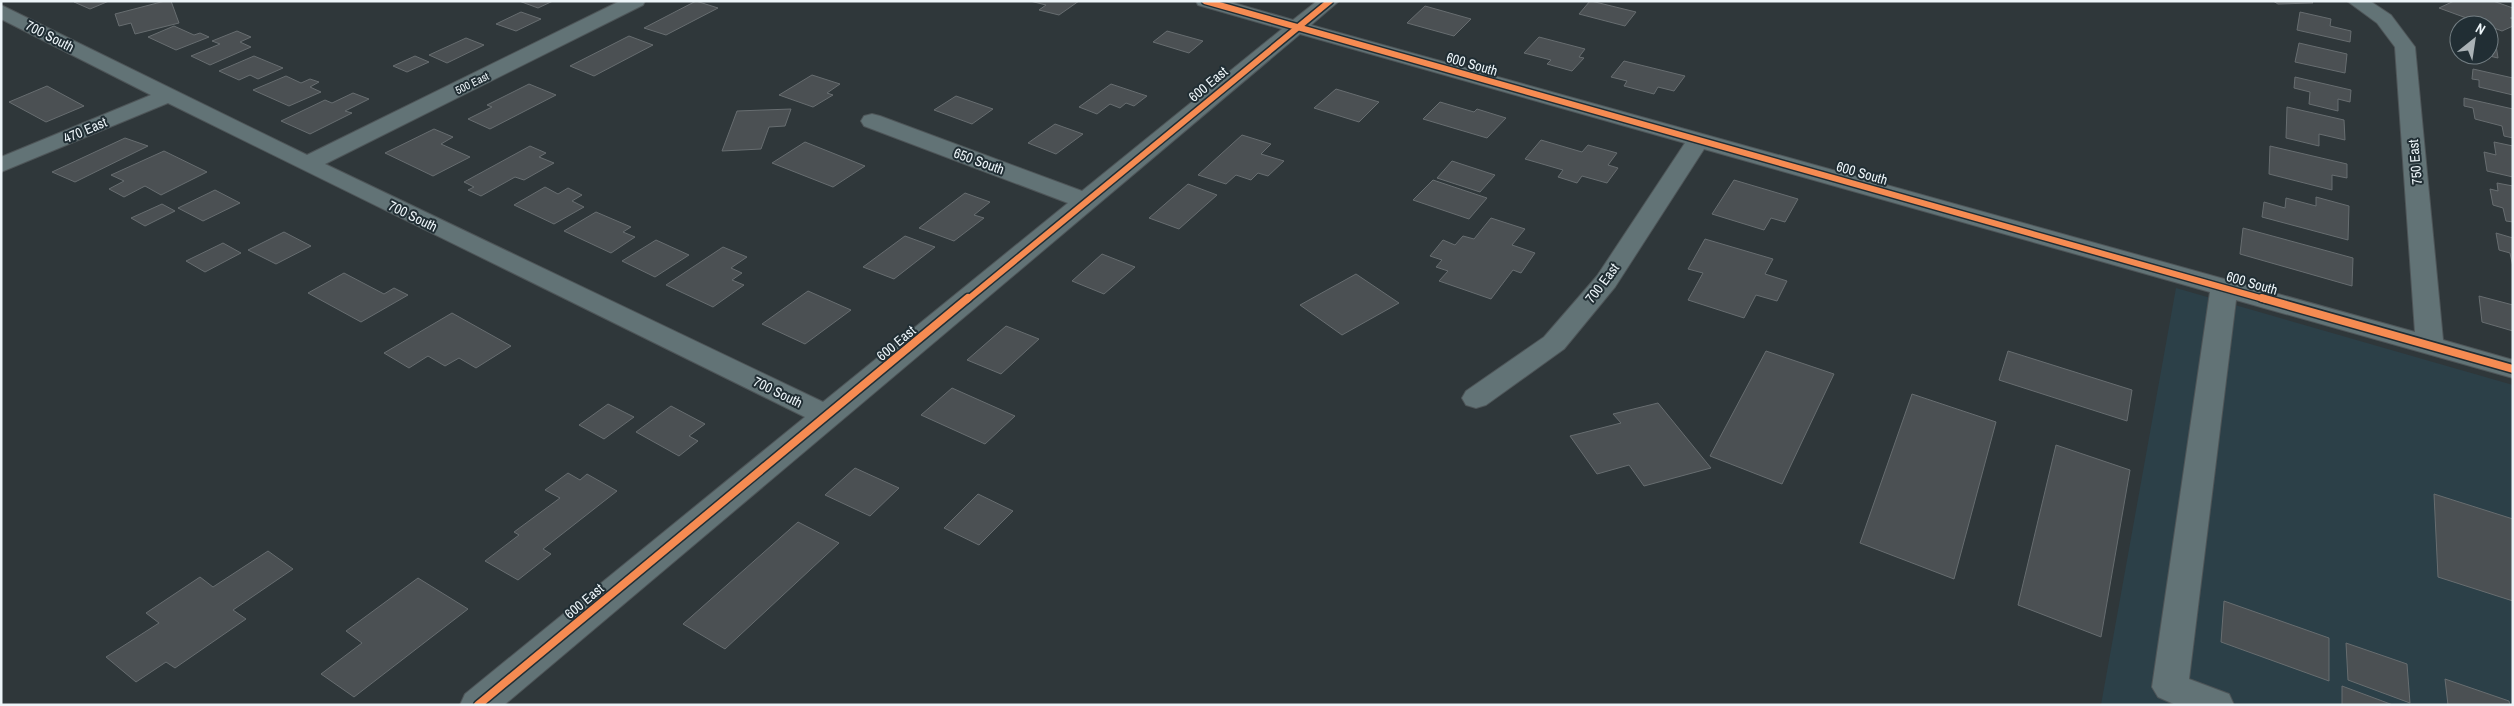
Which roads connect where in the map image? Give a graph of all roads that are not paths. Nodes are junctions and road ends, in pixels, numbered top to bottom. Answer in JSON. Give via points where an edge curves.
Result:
{"nodes":[{"id":1,"x":636,"y":1,"type":"edge"},
{"id":2,"x":1205,"y":1,"type":"edge"},
{"id":3,"x":1330,"y":1,"type":"edge"},
{"id":4,"x":2356,"y":1,"type":"edge"},
{"id":5,"x":1,"y":11,"type":"edge"},
{"id":6,"x":1296,"y":27,"type":"junction"},
{"id":7,"x":169,"y":95,"type":"junction"},
{"id":8,"x":872,"y":121,"type":"dead end"},
{"id":9,"x":1698,"y":140,"type":"junction"},
{"id":10,"x":307,"y":164,"type":"junction"},
{"id":11,"x":1,"y":165,"type":"edge"},
{"id":12,"x":1086,"y":202,"type":"junction"},
{"id":13,"x":2224,"y":288,"type":"junction"},
{"id":14,"x":2430,"y":346,"type":"junction"},
{"id":15,"x":2513,"y":369,"type":"edge"},
{"id":16,"x":1476,"y":398,"type":"dead end"},
{"id":17,"x":827,"y":416,"type":"junction"},
{"id":18,"x":478,"y":705,"type":"edge"},
{"id":19,"x":2216,"y":705,"type":"edge"}],
"edges":[{"from":1,"to":10,"type":"street","name":"500 East"},
{"from":2,"to":6,"type":"street","name":"600 South"},
{"from":3,"to":6,"type":"street","name":"600 East"},
{"from":4,"to":14,"type":"street","name":"750 East","via":[[2384,19],[2405,47]]},
{"from":5,"to":7,"type":"street","name":"700 South"},
{"from":6,"to":9,"type":"street","name":"600 South"},
{"from":6,"to":12,"type":"street","name":"600 East"},
{"from":7,"to":10,"type":"street","name":"700 South"},
{"from":7,"to":11,"type":"street","name":"470 East"},
{"from":8,"to":12,"type":"street","name":"650 South"},
{"from":9,"to":13,"type":"street","name":"600 South"},
{"from":9,"to":16,"type":"street","name":"700 East","via":[[1606,281],[1554,343]]},
{"from":10,"to":17,"type":"street","name":"700 South"},
{"from":12,"to":17,"type":"street","name":"600 East"},
{"from":13,"to":14,"type":"street","name":"600 South"},
{"from":13,"to":19,"type":"street","via":[[2170,687]]},
{"from":14,"to":15,"type":"street","name":"600 South"},
{"from":17,"to":18,"type":"street","name":"600 East"}]}
